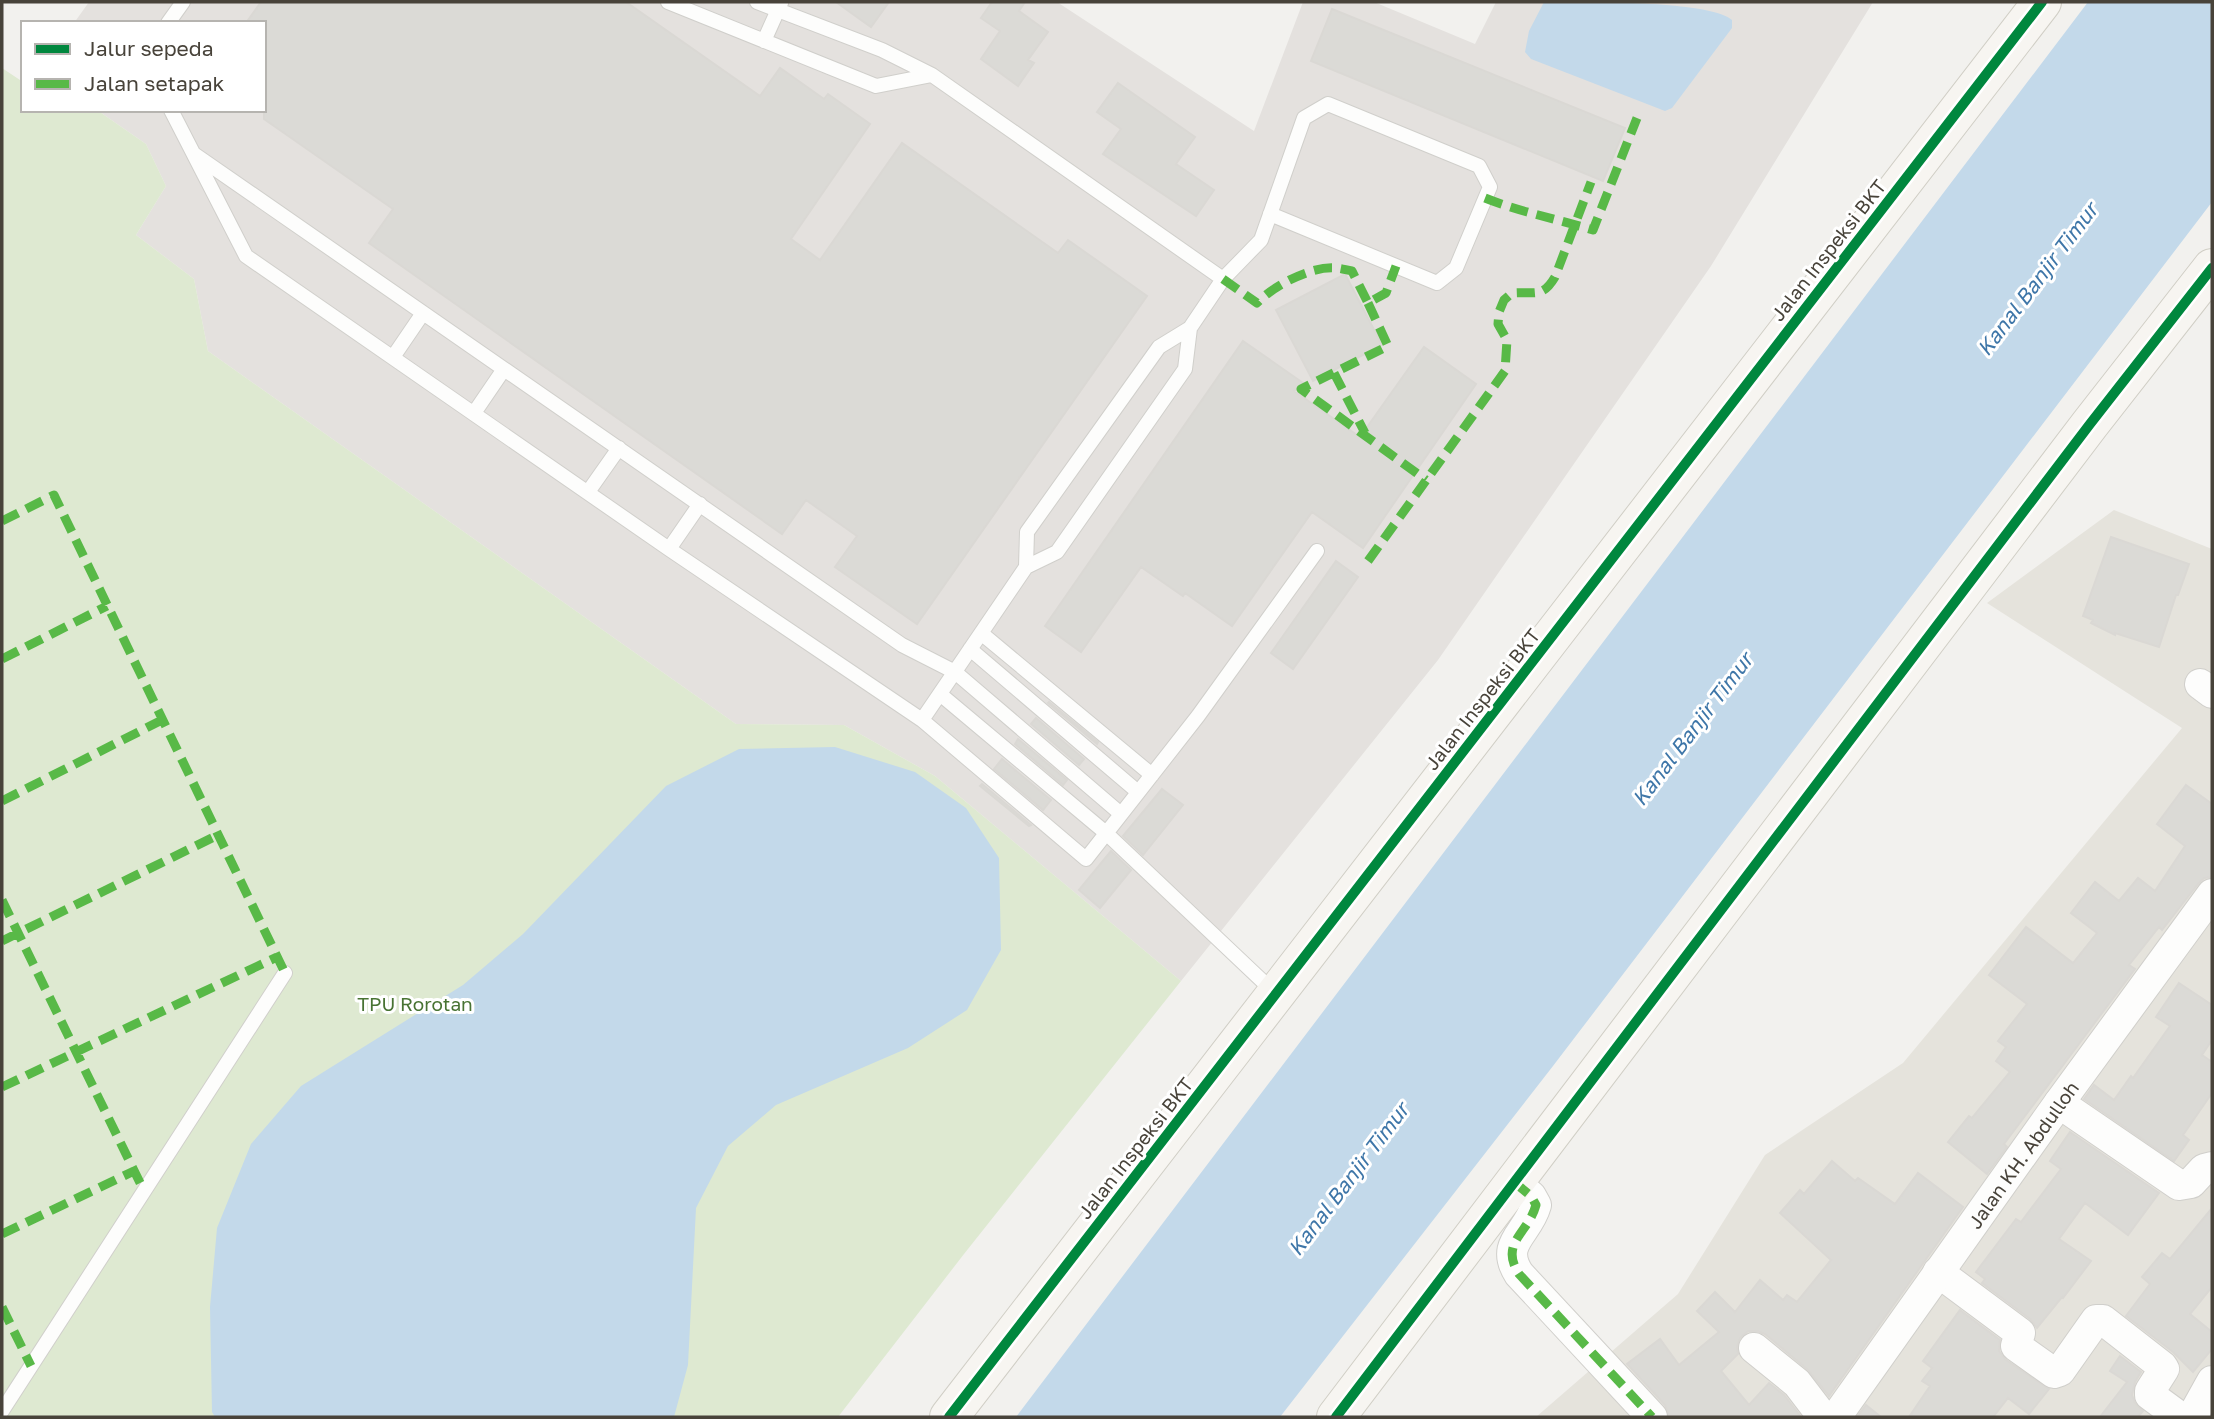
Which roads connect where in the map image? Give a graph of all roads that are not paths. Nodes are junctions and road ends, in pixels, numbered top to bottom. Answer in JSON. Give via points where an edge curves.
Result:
{"nodes":[{"id":1,"x":183,"y":2,"type":"edge"},
{"id":2,"x":668,"y":2,"type":"edge"},
{"id":3,"x":757,"y":2,"type":"edge"},
{"id":4,"x":2042,"y":2,"type":"edge"},
{"id":5,"x":779,"y":6,"type":"edge"},
{"id":6,"x":169,"y":21,"type":"edge"},
{"id":7,"x":764,"y":41,"type":"junction"},
{"id":8,"x":932,"y":75,"type":"junction"},
{"id":9,"x":172,"y":112,"type":"edge"},
{"id":10,"x":191,"y":152,"type":"junction"},
{"id":11,"x":1270,"y":214,"type":"junction"},
{"id":12,"x":2212,"y":268,"type":"edge"},
{"id":13,"x":1223,"y":279,"type":"junction"},
{"id":14,"x":424,"y":313,"type":"junction"},
{"id":15,"x":1189,"y":328,"type":"junction"},
{"id":16,"x":393,"y":357,"type":"junction"},
{"id":17,"x":504,"y":369,"type":"junction"},
{"id":18,"x":474,"y":413,"type":"junction"},
{"id":19,"x":619,"y":448,"type":"junction"},
{"id":20,"x":588,"y":492,"type":"junction"},
{"id":21,"x":700,"y":505,"type":"junction"},
{"id":22,"x":669,"y":549,"type":"junction"},
{"id":23,"x":1317,"y":551,"type":"dead end"},
{"id":24,"x":1026,"y":567,"type":"junction"},
{"id":25,"x":981,"y":633,"type":"junction"},
{"id":26,"x":970,"y":649,"type":"junction"},
{"id":27,"x":955,"y":672,"type":"junction"},
{"id":28,"x":940,"y":694,"type":"junction"},
{"id":29,"x":922,"y":720,"type":"junction"},
{"id":30,"x":1152,"y":775,"type":"junction"},
{"id":31,"x":1138,"y":792,"type":"junction"},
{"id":32,"x":1121,"y":814,"type":"junction"},
{"id":33,"x":1106,"y":834,"type":"junction"},
{"id":34,"x":2212,"y":894,"type":"edge"},
{"id":35,"x":285,"y":973,"type":"dead end"},
{"id":36,"x":1276,"y":994,"type":"junction"},
{"id":37,"x":2059,"y":1103,"type":"junction"},
{"id":38,"x":2212,"y":1167,"type":"edge"},
{"id":39,"x":1514,"y":1182,"type":"junction"},
{"id":40,"x":1938,"y":1272,"type":"junction"},
{"id":41,"x":1754,"y":1348,"type":"dead end"},
{"id":42,"x":2212,"y":1381,"type":"edge"},
{"id":43,"x":2,"y":1411,"type":"edge"},
{"id":44,"x":949,"y":1417,"type":"edge"},
{"id":45,"x":1336,"y":1417,"type":"edge"},
{"id":46,"x":1652,"y":1417,"type":"edge"},
{"id":47,"x":1823,"y":1417,"type":"edge"},
{"id":48,"x":1836,"y":1417,"type":"edge"},
{"id":49,"x":2180,"y":1417,"type":"edge"},
{"id":50,"x":2192,"y":1417,"type":"edge"}],
"edges":[{"from":1,"to":6,"type":"lane"},
{"from":2,"to":7,"type":"lane"},
{"from":3,"to":5,"type":"lane"},
{"from":4,"to":36,"type":"street","name":"Jalan Inspeksi BKT"},
{"from":5,"to":7,"type":"lane"},
{"from":5,"to":8,"type":"lane"},
{"from":7,"to":8,"type":"lane","via":[[876,86]]},
{"from":8,"to":13,"type":"lane"},
{"from":9,"to":10,"type":"lane"},
{"from":10,"to":14,"type":"lane"},
{"from":10,"to":16,"type":"lane","via":[[246,256]]},
{"from":11,"to":11,"type":"lane","via":[[1304,118],[1328,104],[1479,166],[1490,187],[1456,268],[1437,283]]},
{"from":11,"to":13,"type":"lane","via":[[1261,240]]},
{"from":12,"to":39,"type":"street"},
{"from":13,"to":15,"type":"lane"},
{"from":14,"to":16,"type":"lane"},
{"from":14,"to":17,"type":"lane"},
{"from":15,"to":24,"type":"lane","via":[[1159,346],[1027,533]]},
{"from":15,"to":24,"type":"lane","via":[[1185,369],[1057,552]]},
{"from":16,"to":18,"type":"lane"},
{"from":17,"to":18,"type":"lane"},
{"from":17,"to":19,"type":"lane"},
{"from":18,"to":20,"type":"lane"},
{"from":19,"to":20,"type":"lane"},
{"from":19,"to":21,"type":"lane"},
{"from":20,"to":22,"type":"lane"},
{"from":21,"to":22,"type":"lane"},
{"from":21,"to":27,"type":"lane","via":[[902,645]]},
{"from":22,"to":29,"type":"lane"},
{"from":23,"to":30,"type":"lane"},
{"from":24,"to":25,"type":"lane"},
{"from":25,"to":26,"type":"lane"},
{"from":25,"to":30,"type":"lane"},
{"from":26,"to":27,"type":"lane"},
{"from":26,"to":31,"type":"lane"},
{"from":27,"to":28,"type":"lane"},
{"from":27,"to":32,"type":"lane"},
{"from":28,"to":29,"type":"lane"},
{"from":28,"to":33,"type":"lane"},
{"from":29,"to":33,"type":"lane","via":[[1086,859]]},
{"from":30,"to":31,"type":"lane"},
{"from":31,"to":32,"type":"lane"},
{"from":32,"to":33,"type":"lane"},
{"from":33,"to":36,"type":"lane"},
{"from":34,"to":37,"type":"street","name":"Jalan KH. Abdulloh"},
{"from":35,"to":43,"type":"lane"},
{"from":36,"to":44,"type":"street","name":"Jalan Inspeksi BKT"},
{"from":37,"to":38,"type":"street","via":[[2179,1185],[2191,1183]]},
{"from":37,"to":40,"type":"street","name":"Jalan KH. Abdulloh"},
{"from":39,"to":45,"type":"street"},
{"from":39,"to":46,"type":"street","via":[[1536,1205],[1510,1253],[1513,1264]]},
{"from":40,"to":48,"type":"street","name":"Jalan KH. Abdulloh"},
{"from":40,"to":49,"type":"street","via":[[2020,1333],[2016,1346],[2054,1373],[2096,1320],[2103,1320],[2163,1367],[2150,1395]]},
{"from":41,"to":47,"type":"street","via":[[1797,1383]]},
{"from":42,"to":50,"type":"street"}]}
